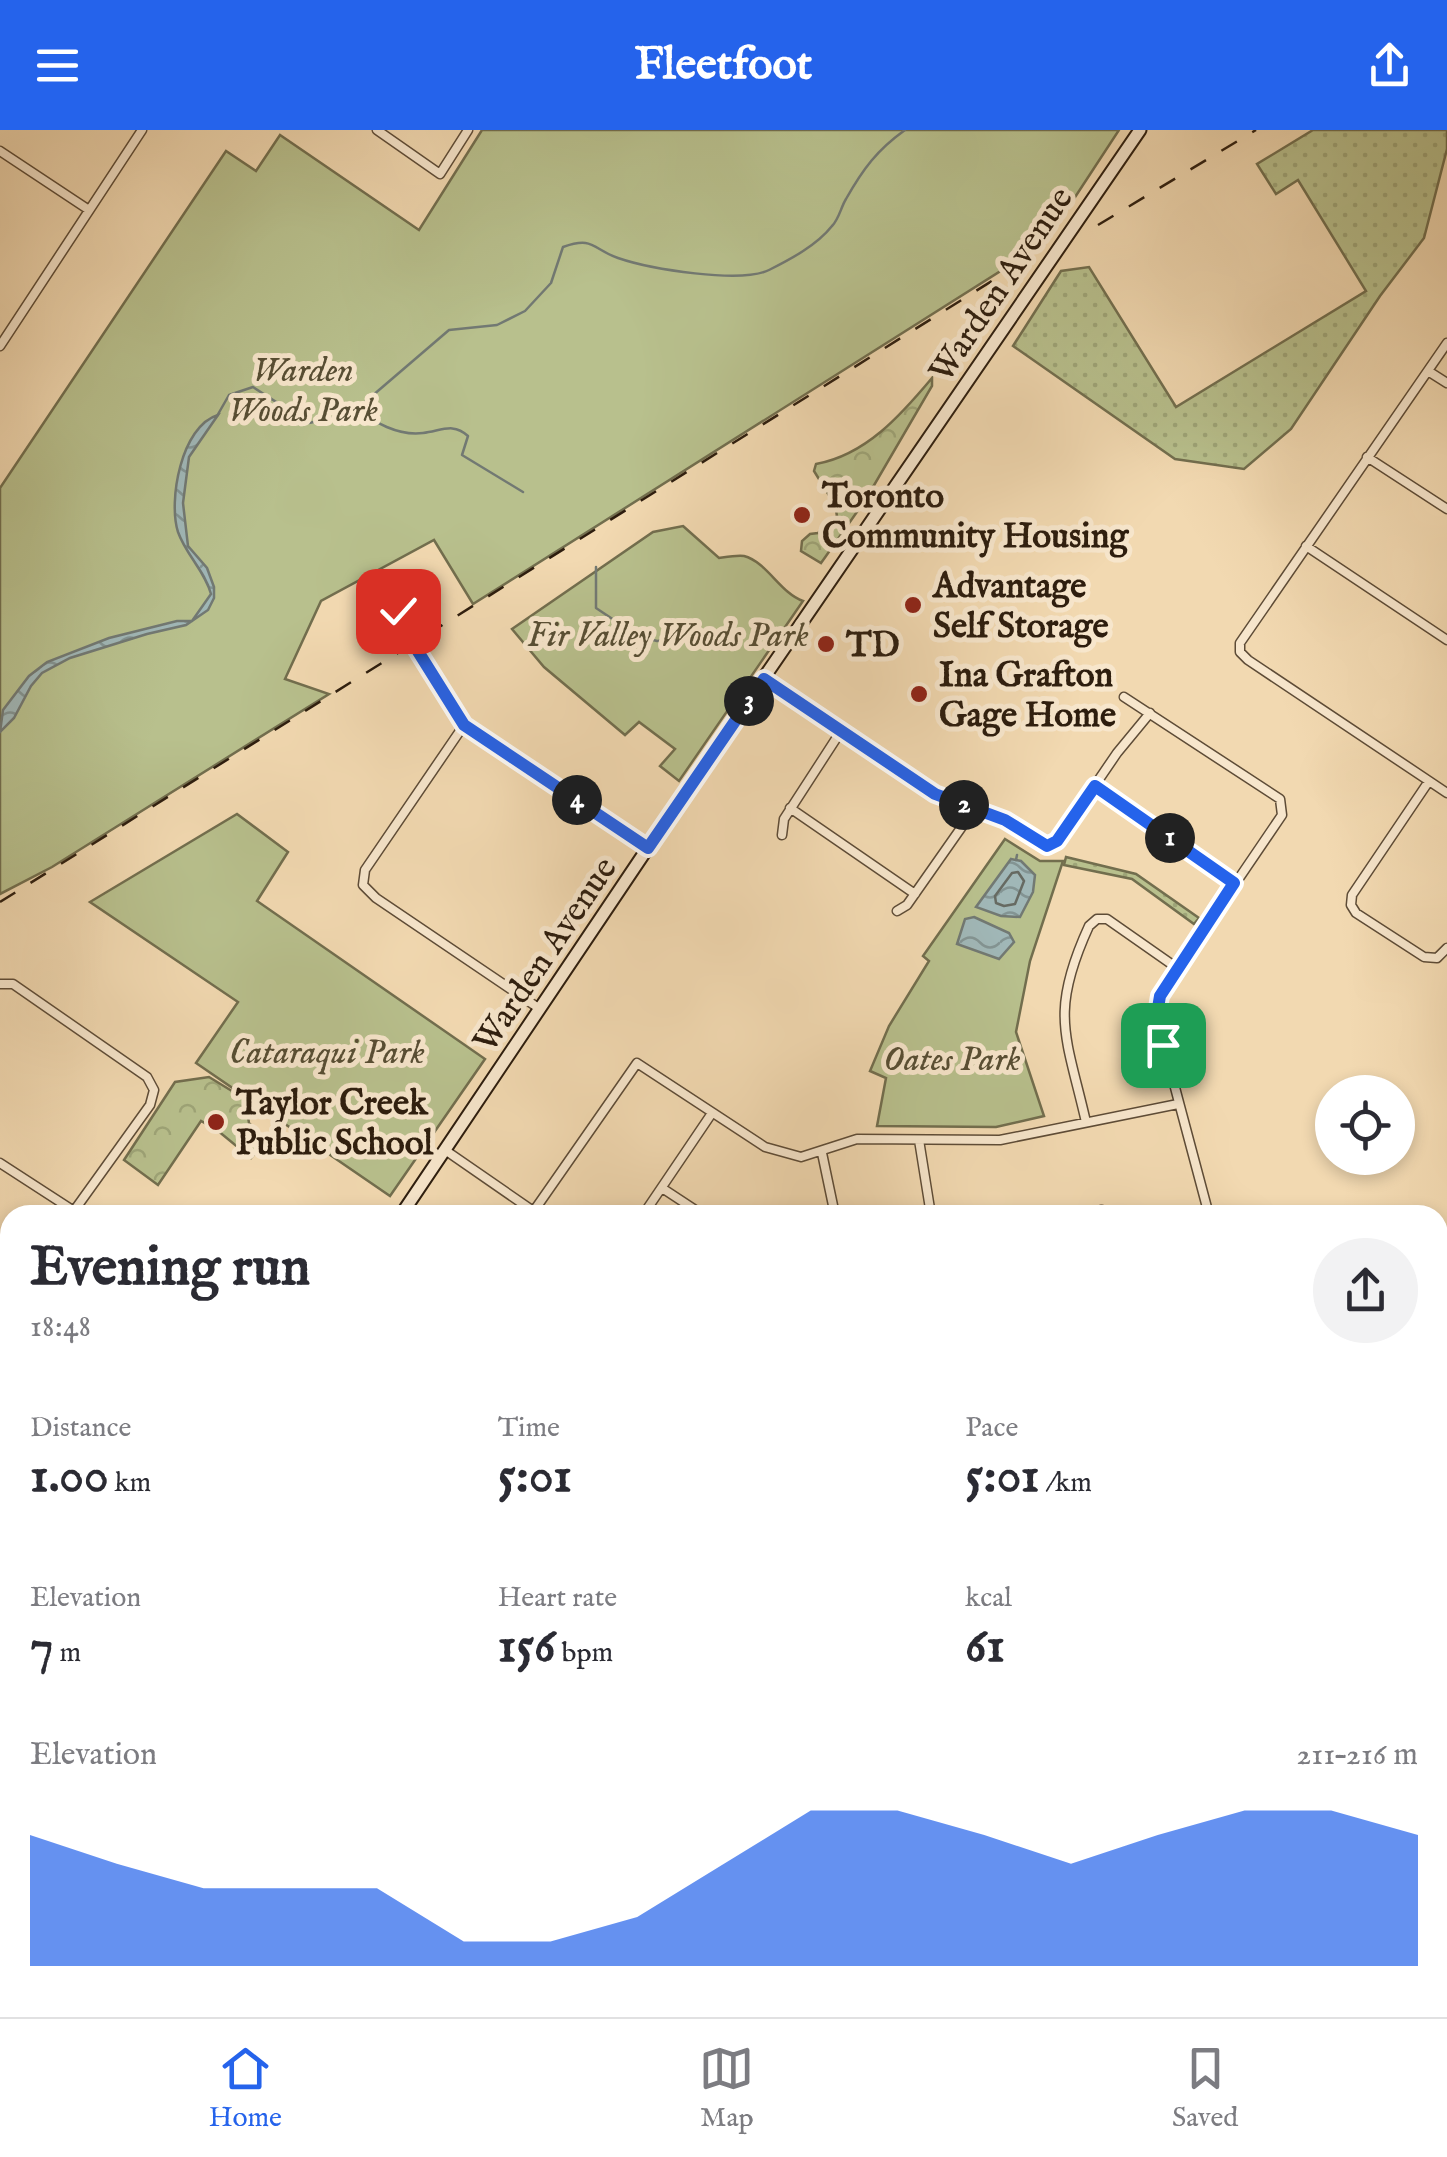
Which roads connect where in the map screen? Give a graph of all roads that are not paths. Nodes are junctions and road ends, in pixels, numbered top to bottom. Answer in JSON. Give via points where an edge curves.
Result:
{"nodes":[{"id":1,"x":142,"y":130,"type":"edge"},
{"id":2,"x":376,"y":130,"type":"edge"},
{"id":3,"x":468,"y":130,"type":"edge"},
{"id":4,"x":1140,"y":130,"type":"edge"},
{"id":5,"x":0,"y":151,"type":"edge"},
{"id":6,"x":89,"y":210,"type":"junction"},
{"id":7,"x":1447,"y":343,"type":"edge"},
{"id":8,"x":0,"y":346,"type":"edge"},
{"id":9,"x":1428,"y":371,"type":"junction"},
{"id":10,"x":1447,"y":384,"type":"edge"},
{"id":11,"x":1367,"y":457,"type":"junction"},
{"id":12,"x":1447,"y":510,"type":"edge"},
{"id":13,"x":1306,"y":546,"type":"junction"},
{"id":14,"x":404,"y":629,"type":"junction"},
{"id":15,"x":1447,"y":640,"type":"edge"},
{"id":16,"x":764,"y":679,"type":"junction"},
{"id":17,"x":1124,"y":697,"type":"dead end"},
{"id":18,"x":1150,"y":713,"type":"junction"},
{"id":19,"x":464,"y":725,"type":"junction"},
{"id":20,"x":841,"y":731,"type":"junction"},
{"id":21,"x":1429,"y":781,"type":"junction"},
{"id":22,"x":1095,"y":786,"type":"junction"},
{"id":23,"x":1447,"y":793,"type":"edge"},
{"id":24,"x":790,"y":808,"type":"junction"},
{"id":25,"x":975,"y":808,"type":"junction"},
{"id":26,"x":782,"y":835,"type":"dead end"},
{"id":27,"x":648,"y":848,"type":"junction"},
{"id":28,"x":1234,"y":883,"type":"junction"},
{"id":29,"x":915,"y":894,"type":"junction"},
{"id":30,"x":897,"y":911,"type":"dead end"},
{"id":31,"x":1447,"y":948,"type":"edge"},
{"id":32,"x":1178,"y":968,"type":"junction"},
{"id":33,"x":0,"y":984,"type":"edge"},
{"id":34,"x":540,"y":1009,"type":"junction"},
{"id":35,"x":1178,"y":1104,"type":"junction"},
{"id":36,"x":712,"y":1113,"type":"junction"},
{"id":37,"x":1086,"y":1122,"type":"junction"},
{"id":38,"x":919,"y":1140,"type":"junction"},
{"id":39,"x":445,"y":1150,"type":"junction"},
{"id":40,"x":822,"y":1152,"type":"junction"},
{"id":41,"x":0,"y":1163,"type":"edge"},
{"id":42,"x":662,"y":1188,"type":"junction"},
{"id":43,"x":61,"y":1205,"type":"edge"},
{"id":44,"x":79,"y":1205,"type":"edge"},
{"id":45,"x":408,"y":1205,"type":"edge"},
{"id":46,"x":521,"y":1205,"type":"edge"},
{"id":47,"x":540,"y":1205,"type":"edge"},
{"id":48,"x":650,"y":1205,"type":"edge"},
{"id":49,"x":688,"y":1205,"type":"edge"},
{"id":50,"x":833,"y":1205,"type":"edge"},
{"id":51,"x":929,"y":1205,"type":"edge"},
{"id":52,"x":1206,"y":1205,"type":"edge"}],
"edges":[{"from":1,"to":6,"type":"street"},
{"from":2,"to":3,"type":"street","via":[[440,174]]},
{"from":4,"to":16,"type":"main road","name":"Warden Avenue"},
{"from":5,"to":6,"type":"street"},
{"from":6,"to":8,"type":"street"},
{"from":7,"to":9,"type":"street"},
{"from":9,"to":10,"type":"street"},
{"from":9,"to":11,"type":"street"},
{"from":11,"to":12,"type":"street"},
{"from":11,"to":13,"type":"street"},
{"from":13,"to":15,"type":"street"},
{"from":13,"to":21,"type":"street","via":[[1240,652]]},
{"from":14,"to":14,"type":"street","via":[[402,615],[389,607],[370,619],[370,632],[382,642]]},
{"from":14,"to":19,"type":"street","bridge":true},
{"from":16,"to":20,"type":"street"},
{"from":16,"to":27,"type":"main road","name":"Warden Avenue"},
{"from":17,"to":18,"type":"street"},
{"from":18,"to":22,"type":"street"},
{"from":18,"to":28,"type":"street","via":[[1280,800],[1282,815]]},
{"from":19,"to":27,"type":"street"},
{"from":19,"to":34,"type":"street","via":[[365,870],[363,885]]},
{"from":20,"to":24,"type":"street"},
{"from":20,"to":25,"type":"street","via":[[935,794]]},
{"from":21,"to":23,"type":"street"},
{"from":21,"to":31,"type":"street","via":[[1351,905],[1424,957],[1436,958]]},
{"from":22,"to":25,"type":"street","via":[[1047,846]]},
{"from":22,"to":28,"type":"street"},
{"from":24,"to":26,"type":"street"},
{"from":24,"to":29,"type":"street"},
{"from":25,"to":29,"type":"street"},
{"from":27,"to":34,"type":"main road","name":"Warden Avenue"},
{"from":28,"to":32,"type":"street"},
{"from":29,"to":30,"type":"street"},
{"from":32,"to":35,"type":"street","via":[[1160,996],[1156,1020]]},
{"from":32,"to":37,"type":"street","via":[[1107,919],[1089,926],[1066,986],[1063,1014]]},
{"from":33,"to":44,"type":"street","via":[[13,984],[147,1076],[154,1090],[150,1106]]},
{"from":34,"to":39,"type":"main road","name":"Warden Avenue"},
{"from":35,"to":37,"type":"street"},
{"from":35,"to":52,"type":"street"},
{"from":36,"to":40,"type":"street","via":[[787,1156]]},
{"from":36,"to":42,"type":"street"},
{"from":36,"to":47,"type":"street","via":[[637,1063]]},
{"from":37,"to":38,"type":"street","via":[[1000,1140]]},
{"from":38,"to":40,"type":"street","via":[[857,1139]]},
{"from":38,"to":51,"type":"street"},
{"from":39,"to":45,"type":"main road","name":"Warden Avenue"},
{"from":39,"to":46,"type":"street"},
{"from":40,"to":50,"type":"street"},
{"from":41,"to":43,"type":"street"},
{"from":42,"to":48,"type":"street"},
{"from":42,"to":49,"type":"street"}]}
